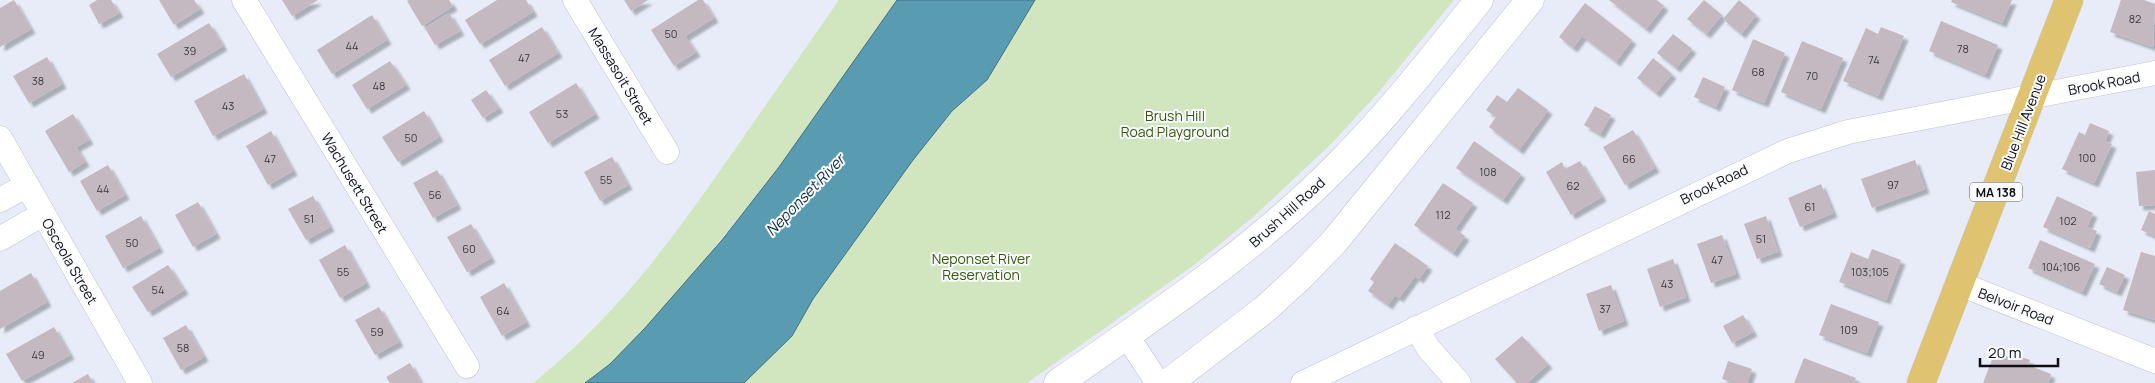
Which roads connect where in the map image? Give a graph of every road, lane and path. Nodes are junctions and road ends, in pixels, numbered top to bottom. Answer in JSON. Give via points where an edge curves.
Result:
{"nodes":[{"id":1,"x":244,"y":0,"type":"edge"},
{"id":2,"x":575,"y":0,"type":"edge"},
{"id":3,"x":1479,"y":0,"type":"edge"},
{"id":4,"x":1530,"y":0,"type":"edge"},
{"id":5,"x":2069,"y":0,"type":"edge"},
{"id":6,"x":2155,"y":73,"type":"edge"},
{"id":7,"x":2032,"y":96,"type":"junction"},
{"id":8,"x":0,"y":138,"type":"edge"},
{"id":9,"x":667,"y":152,"type":"dead end"},
{"id":10,"x":27,"y":185,"type":"junction"},
{"id":11,"x":0,"y":200,"type":"edge"},
{"id":12,"x":43,"y":214,"type":"junction"},
{"id":13,"x":0,"y":239,"type":"edge"},
{"id":14,"x":1960,"y":284,"type":"junction"},
{"id":15,"x":1416,"y":328,"type":"junction"},
{"id":16,"x":1127,"y":336,"type":"junction"},
{"id":17,"x":2155,"y":361,"type":"edge"},
{"id":18,"x":466,"y":366,"type":"dead end"},
{"id":19,"x":140,"y":383,"type":"edge"},
{"id":20,"x":1058,"y":383,"type":"edge"},
{"id":21,"x":1158,"y":383,"type":"edge"},
{"id":22,"x":1168,"y":383,"type":"edge"},
{"id":23,"x":1303,"y":383,"type":"edge"},
{"id":24,"x":1459,"y":383,"type":"edge"},
{"id":25,"x":1921,"y":383,"type":"edge"}],
"edges":[{"from":1,"to":18,"type":"street","name":"Wachusett Street"},
{"from":2,"to":9,"type":"street","name":"Massasoit Street"},
{"from":3,"to":16,"type":"main road","name":"Brush Hill Road","via":[[1371,130],[1325,178],[1231,261]]},
{"from":4,"to":22,"type":"main road","via":[[1327,249],[1264,310]]},
{"from":5,"to":7,"type":"highway","name":"Blue Hill Avenue","number":"MA 138"},
{"from":6,"to":7,"type":"street","name":"Brook Road"},
{"from":7,"to":14,"type":"highway","name":"Blue Hill Avenue","number":"MA 138"},
{"from":7,"to":15,"type":"street","name":"Brook Road","via":[[1848,132],[1788,151]]},
{"from":8,"to":10,"type":"street","name":"Osceola Street"},
{"from":10,"to":11,"type":"street"},
{"from":10,"to":12,"type":"street","name":"Osceola Street"},
{"from":12,"to":13,"type":"street"},
{"from":12,"to":19,"type":"street","name":"Osceola Street"},
{"from":14,"to":17,"type":"street","name":"Belvoir Road"},
{"from":14,"to":25,"type":"highway","name":"Blue Hill Avenue","number":"MA 138"},
{"from":15,"to":23,"type":"street","name":"Brook Road"},
{"from":15,"to":24,"type":"street","via":[[1429,349]]},
{"from":16,"to":20,"type":"main road","name":"Brush Hill Road"},
{"from":16,"to":21,"type":"street"}]}
